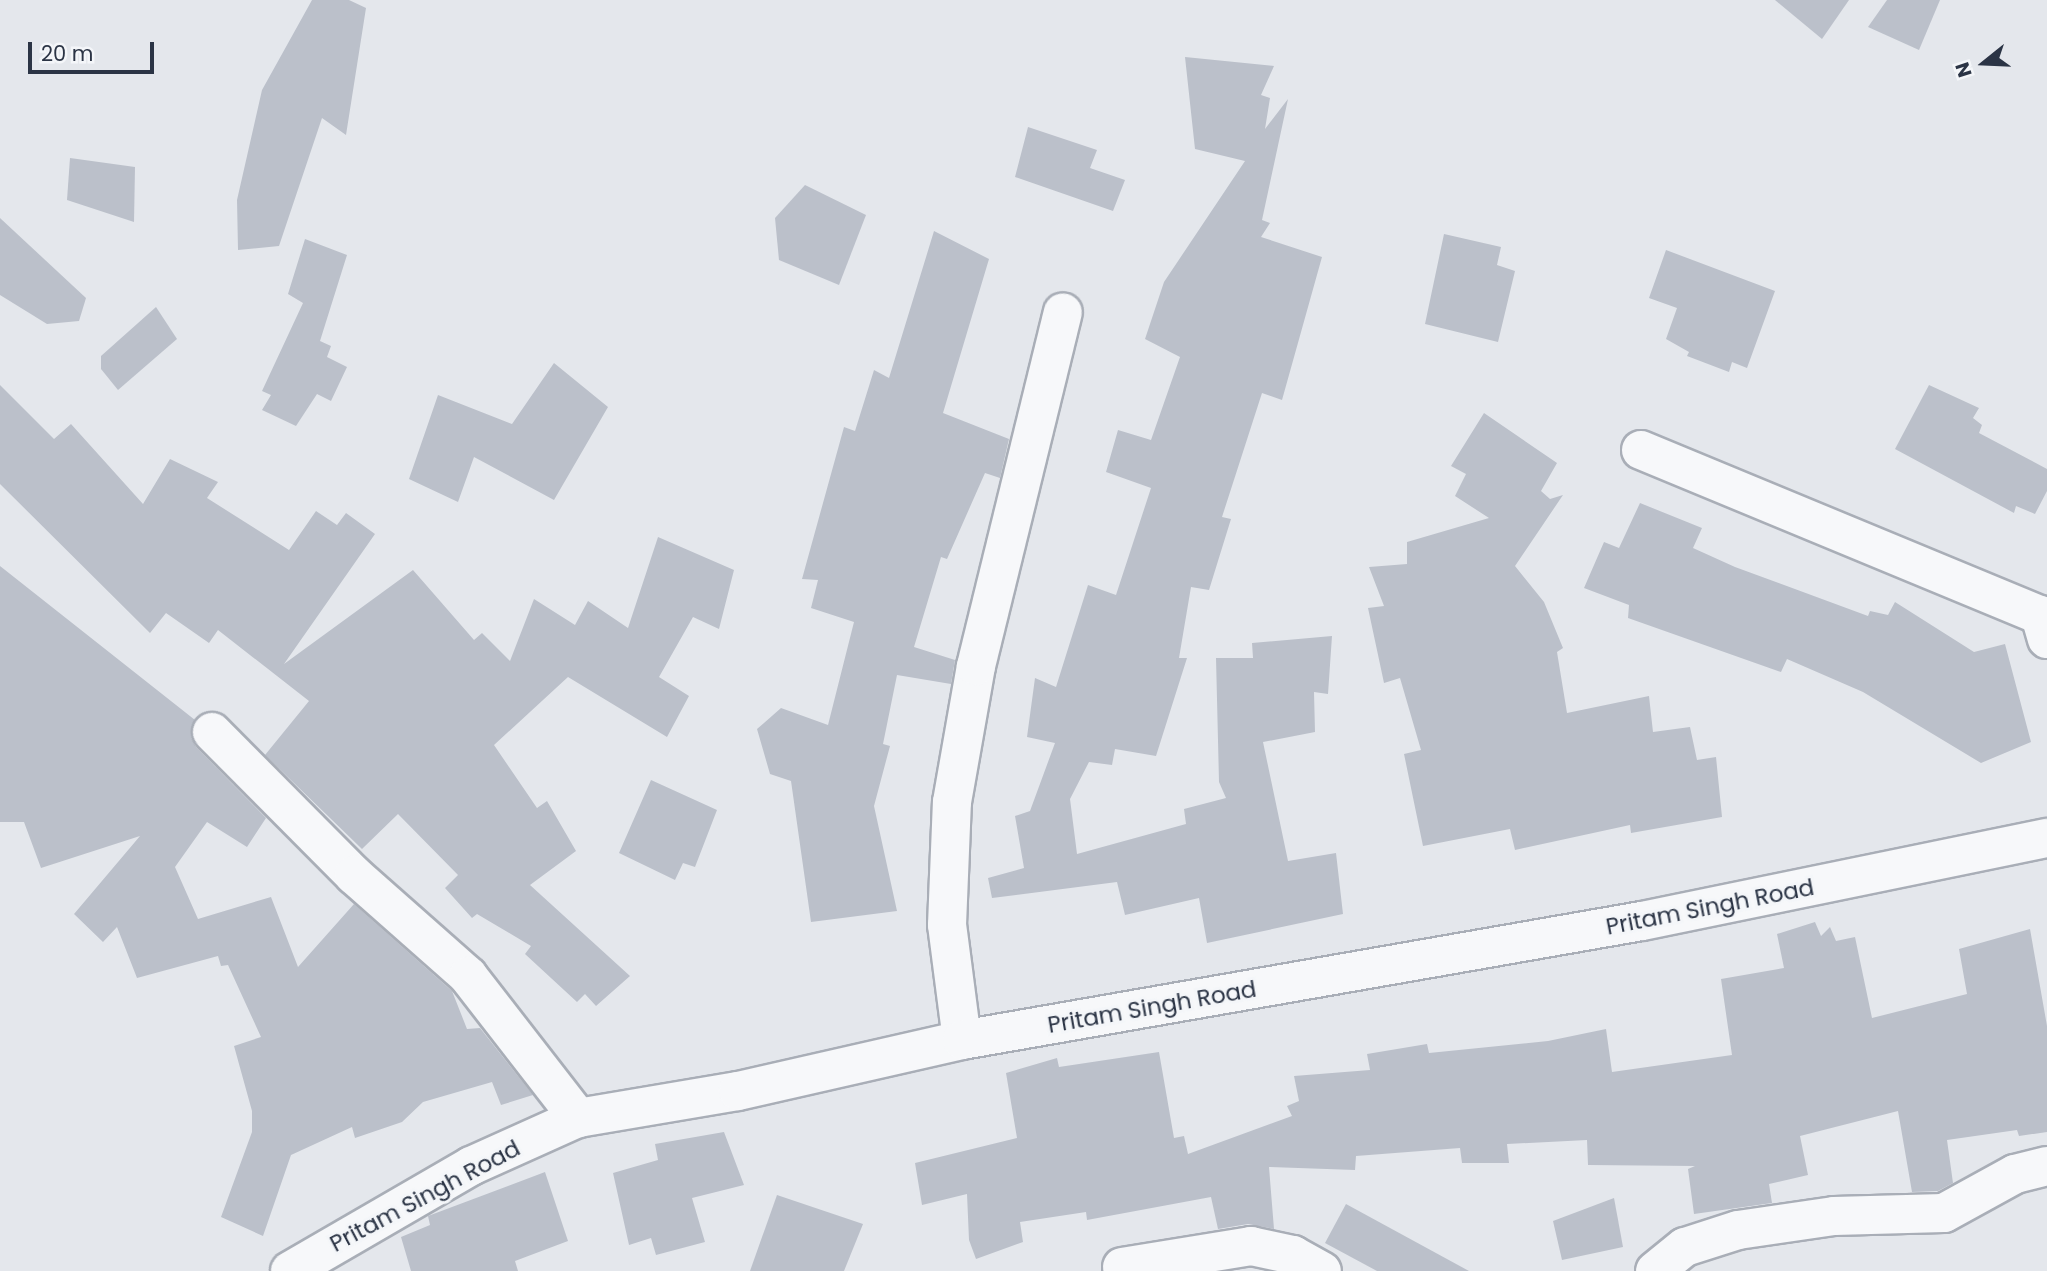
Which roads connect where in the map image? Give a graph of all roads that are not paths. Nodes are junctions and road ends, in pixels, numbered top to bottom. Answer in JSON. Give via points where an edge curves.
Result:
{"nodes":[{"id":1,"x":1063,"y":313,"type":"dead end"},
{"id":2,"x":1641,"y":450,"type":"dead end"},
{"id":3,"x":2047,"y":639,"type":"edge"},
{"id":4,"x":212,"y":732,"type":"dead end"},
{"id":5,"x":2047,"y":838,"type":"edge"},
{"id":6,"x":962,"y":1040,"type":"junction"},
{"id":7,"x":578,"y":1118,"type":"junction"},
{"id":8,"x":2047,"y":1166,"type":"edge"},
{"id":9,"x":1122,"y":1267,"type":"dead end"},
{"id":10,"x":290,"y":1271,"type":"edge"},
{"id":11,"x":1322,"y":1271,"type":"edge"},
{"id":12,"x":1655,"y":1271,"type":"edge"}],
"edges":[{"from":1,"to":6,"type":"street","via":[[976,666],[952,802],[947,925]]},
{"from":2,"to":3,"type":"street","via":[[2039,615]]},
{"from":4,"to":7,"type":"street","via":[[354,874],[468,976]]},
{"from":5,"to":6,"type":"street","name":"Pritam Singh Road","via":[[1642,921]]},
{"from":6,"to":7,"type":"street","name":"Pritam Singh Road","via":[[738,1091]]},
{"from":7,"to":10,"type":"street","name":"Pritam Singh Road","via":[[471,1166]]},
{"from":8,"to":12,"type":"street","via":[[2015,1174],[1944,1213],[1834,1216],[1738,1230],[1685,1247]]},
{"from":9,"to":11,"type":"street","via":[[1251,1246],[1293,1255]]}]}
